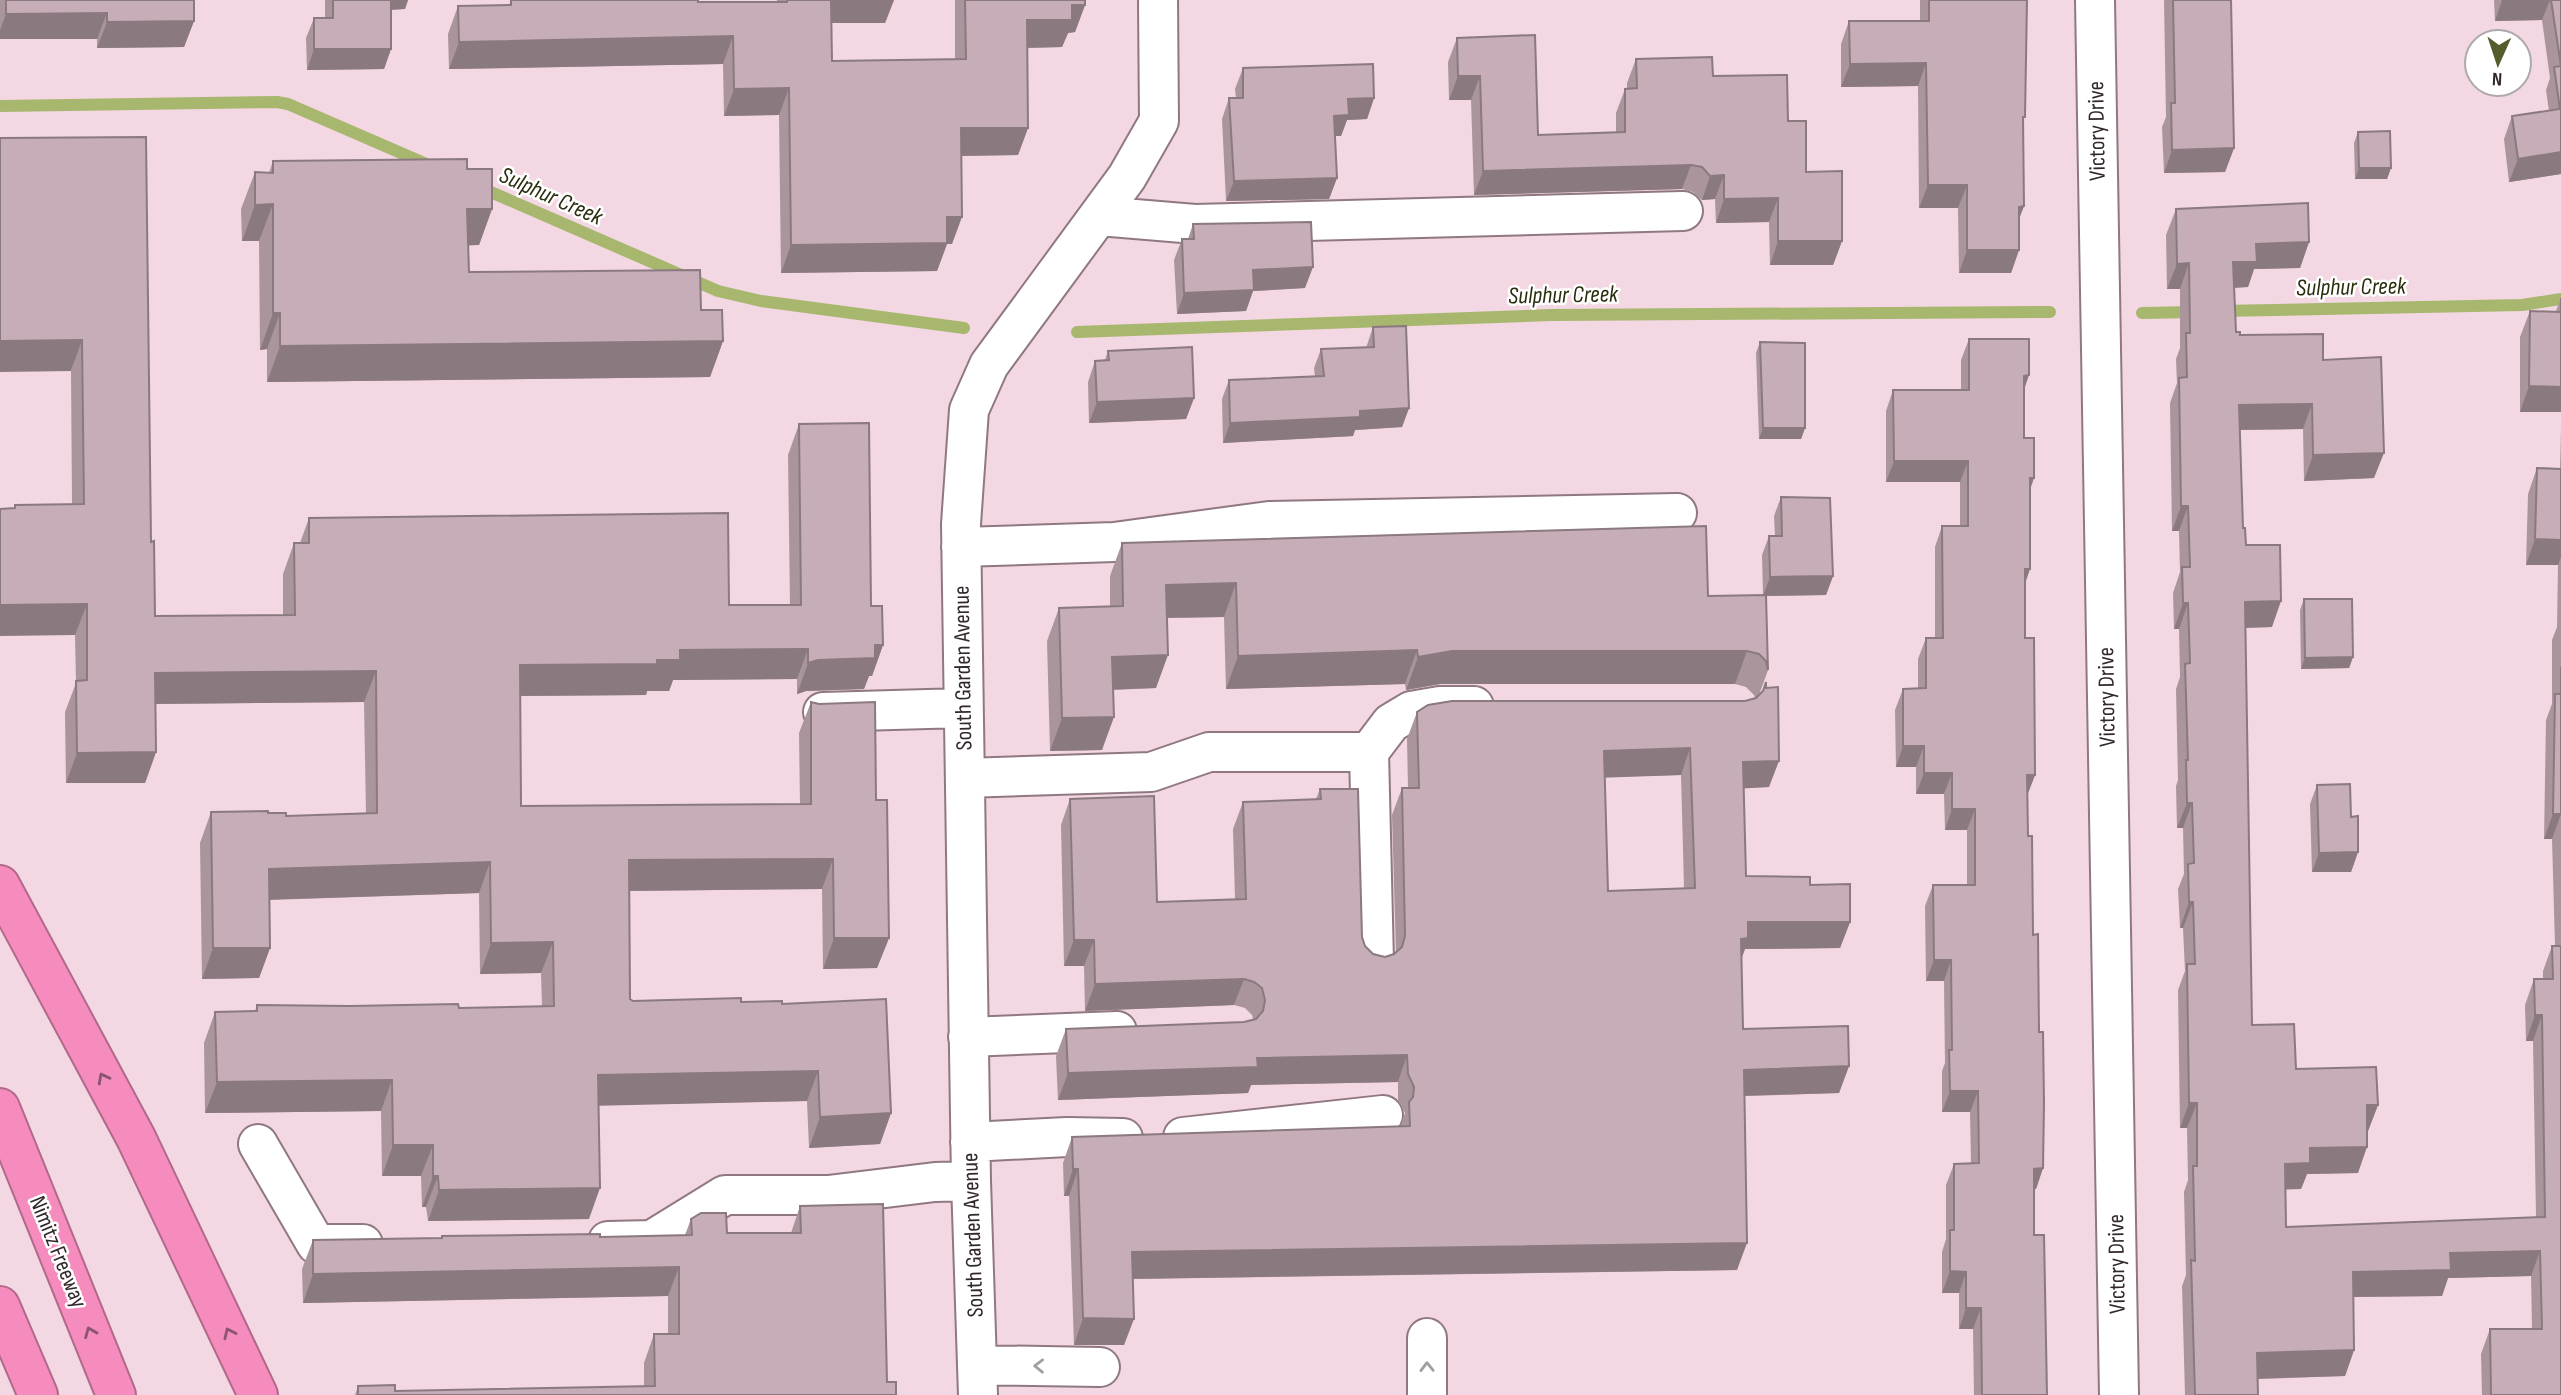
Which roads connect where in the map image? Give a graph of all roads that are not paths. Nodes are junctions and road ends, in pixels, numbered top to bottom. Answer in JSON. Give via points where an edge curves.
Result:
{"nodes":[{"id":1,"x":1158,"y":0,"type":"edge"},
{"id":2,"x":2095,"y":0,"type":"edge"},
{"id":3,"x":1683,"y":211,"type":"dead end"},
{"id":4,"x":1098,"y":216,"type":"junction"},
{"id":5,"x":1677,"y":513,"type":"dead end"},
{"id":6,"x":961,"y":547,"type":"junction"},
{"id":7,"x":1507,"y":706,"type":"edge"},
{"id":8,"x":963,"y":708,"type":"junction"},
{"id":9,"x":807,"y":713,"type":"dead end"},
{"id":10,"x":1369,"y":752,"type":"junction"},
{"id":11,"x":965,"y":778,"type":"junction"},
{"id":12,"x":0,"y":885,"type":"edge"},
{"id":13,"x":1374,"y":961,"type":"edge"},
{"id":14,"x":1150,"y":1030,"type":"edge"},
{"id":15,"x":968,"y":1037,"type":"junction"},
{"id":16,"x":0,"y":1108,"type":"edge"},
{"id":17,"x":1382,"y":1115,"type":"dead end"},
{"id":18,"x":970,"y":1142,"type":"junction"},
{"id":19,"x":258,"y":1144,"type":"dead end"},
{"id":20,"x":971,"y":1181,"type":"junction"},
{"id":21,"x":569,"y":1241,"type":"edge"},
{"id":22,"x":396,"y":1243,"type":"edge"},
{"id":23,"x":0,"y":1306,"type":"edge"},
{"id":24,"x":1427,"y":1338,"type":"dead end"},
{"id":25,"x":1100,"y":1367,"type":"dead end"},
{"id":26,"x":978,"y":1380,"type":"edge"},
{"id":27,"x":38,"y":1395,"type":"edge"},
{"id":28,"x":116,"y":1395,"type":"edge"},
{"id":29,"x":258,"y":1395,"type":"edge"},
{"id":30,"x":1427,"y":1395,"type":"edge"},
{"id":31,"x":2119,"y":1395,"type":"edge"}],
"edges":[{"from":1,"to":4,"type":"street","name":"South Garden Avenue","via":[[1159,121]]},
{"from":2,"to":31,"type":"street","name":"Victory Drive"},
{"from":3,"to":4,"type":"street","via":[[1195,224]]},
{"from":4,"to":6,"type":"street","name":"South Garden Avenue","via":[[989,365],[969,410]]},
{"from":5,"to":6,"type":"street","via":[[1269,521],[1114,542]]},
{"from":6,"to":8,"type":"street","name":"South Garden Avenue"},
{"from":7,"to":10,"type":"street","via":[[1411,711],[1391,723]]},
{"from":8,"to":9,"type":"street"},
{"from":8,"to":11,"type":"street","name":"South Garden Avenue"},
{"from":10,"to":11,"type":"street","via":[[1209,752],[1151,772]]},
{"from":10,"to":13,"type":"street"},
{"from":11,"to":15,"type":"street","name":"South Garden Avenue"},
{"from":29,"to":12,"type":"highway","one_way":true,"via":[[135,1138]]},
{"from":14,"to":15,"type":"street"},
{"from":15,"to":18,"type":"street","name":"South Garden Avenue"},
{"from":28,"to":16,"type":"highway","name":"Nimitz Freeway","one_way":true},
{"from":17,"to":18,"type":"street","via":[[1172,1139],[1067,1137]]},
{"from":18,"to":20,"type":"street","name":"South Garden Avenue"},
{"from":19,"to":22,"type":"street","via":[[316,1244]]},
{"from":20,"to":21,"type":"street","via":[[828,1195],[726,1195],[652,1240]]},
{"from":20,"to":26,"type":"street","name":"South Garden Avenue"},
{"from":23,"to":27,"type":"highway"},
{"from":30,"to":24,"type":"street","one_way":true},
{"from":25,"to":26,"type":"street","one_way":true}]}
